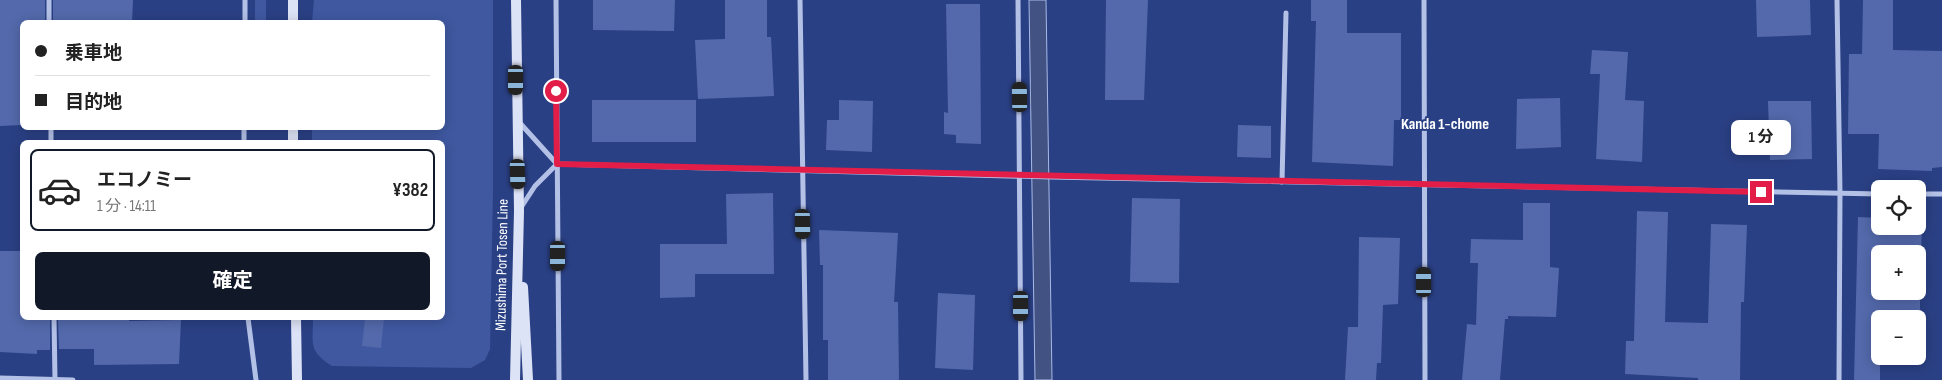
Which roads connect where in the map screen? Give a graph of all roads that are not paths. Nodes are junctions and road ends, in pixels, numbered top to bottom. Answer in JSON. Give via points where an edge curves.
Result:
{"nodes":[{"id":1,"x":49,"y":0,"type":"edge"},
{"id":2,"x":245,"y":0,"type":"edge"},
{"id":3,"x":293,"y":0,"type":"edge"},
{"id":4,"x":516,"y":0,"type":"edge"},
{"id":5,"x":556,"y":0,"type":"edge"},
{"id":6,"x":800,"y":0,"type":"edge"},
{"id":7,"x":1018,"y":0,"type":"edge"},
{"id":8,"x":1424,"y":0,"type":"edge"},
{"id":9,"x":1837,"y":0,"type":"edge"},
{"id":10,"x":1286,"y":13,"type":"dead end"},
{"id":11,"x":49,"y":20,"type":"edge"},
{"id":12,"x":245,"y":20,"type":"edge"},
{"id":13,"x":293,"y":20,"type":"edge"},
{"id":14,"x":517,"y":119,"type":"junction"},
{"id":15,"x":557,"y":164,"type":"junction"},
{"id":16,"x":802,"y":170,"type":"junction"},
{"id":17,"x":1021,"y":175,"type":"junction"},
{"id":18,"x":1282,"y":182,"type":"junction"},
{"id":19,"x":1423,"y":185,"type":"junction"},
{"id":20,"x":1840,"y":193,"type":"junction"},
{"id":21,"x":1871,"y":194,"type":"edge"},
{"id":22,"x":1926,"y":194,"type":"edge"},
{"id":23,"x":1942,"y":194,"type":"edge"},
{"id":24,"x":519,"y":211,"type":"junction"},
{"id":25,"x":54,"y":320,"type":"edge"},
{"id":26,"x":248,"y":320,"type":"edge"},
{"id":27,"x":296,"y":320,"type":"edge"},
{"id":28,"x":0,"y":378,"type":"edge"},
{"id":29,"x":54,"y":380,"type":"edge"},
{"id":30,"x":73,"y":380,"type":"edge"},
{"id":31,"x":256,"y":380,"type":"edge"},
{"id":32,"x":297,"y":380,"type":"edge"},
{"id":33,"x":515,"y":380,"type":"edge"},
{"id":34,"x":528,"y":380,"type":"edge"},
{"id":35,"x":559,"y":380,"type":"edge"},
{"id":36,"x":806,"y":380,"type":"edge"},
{"id":37,"x":1022,"y":380,"type":"edge"},
{"id":38,"x":1425,"y":380,"type":"edge"},
{"id":39,"x":1839,"y":380,"type":"edge"}],
"edges":[{"from":1,"to":11,"type":"street"},
{"from":2,"to":12,"type":"street"},
{"from":3,"to":13,"type":"main road"},
{"from":4,"to":14,"type":"main road","name":"Mizushima Port Tosen Line"},
{"from":5,"to":15,"type":"street"},
{"from":6,"to":16,"type":"street"},
{"from":7,"to":17,"type":"street"},
{"from":8,"to":19,"type":"street"},
{"from":9,"to":20,"type":"street"},
{"from":10,"to":18,"type":"street"},
{"from":14,"to":15,"type":"street"},
{"from":14,"to":24,"type":"main road","name":"Mizushima Port Tosen Line"},
{"from":15,"to":16,"type":"street"},
{"from":15,"to":24,"type":"street","via":[[535,186]]},
{"from":15,"to":35,"type":"street"},
{"from":16,"to":17,"type":"street"},
{"from":16,"to":36,"type":"street"},
{"from":17,"to":18,"type":"street"},
{"from":17,"to":37,"type":"street"},
{"from":18,"to":19,"type":"street"},
{"from":19,"to":20,"type":"street"},
{"from":19,"to":38,"type":"street"},
{"from":20,"to":21,"type":"street"},
{"from":20,"to":39,"type":"street"},
{"from":22,"to":23,"type":"street"},
{"from":24,"to":33,"type":"main road","name":"Mizushima Port Tosen Line"},
{"from":24,"to":34,"type":"main road"},
{"from":25,"to":29,"type":"street"},
{"from":26,"to":31,"type":"street"},
{"from":27,"to":32,"type":"main road"},
{"from":28,"to":29,"type":"street"},
{"from":29,"to":30,"type":"street"}]}
